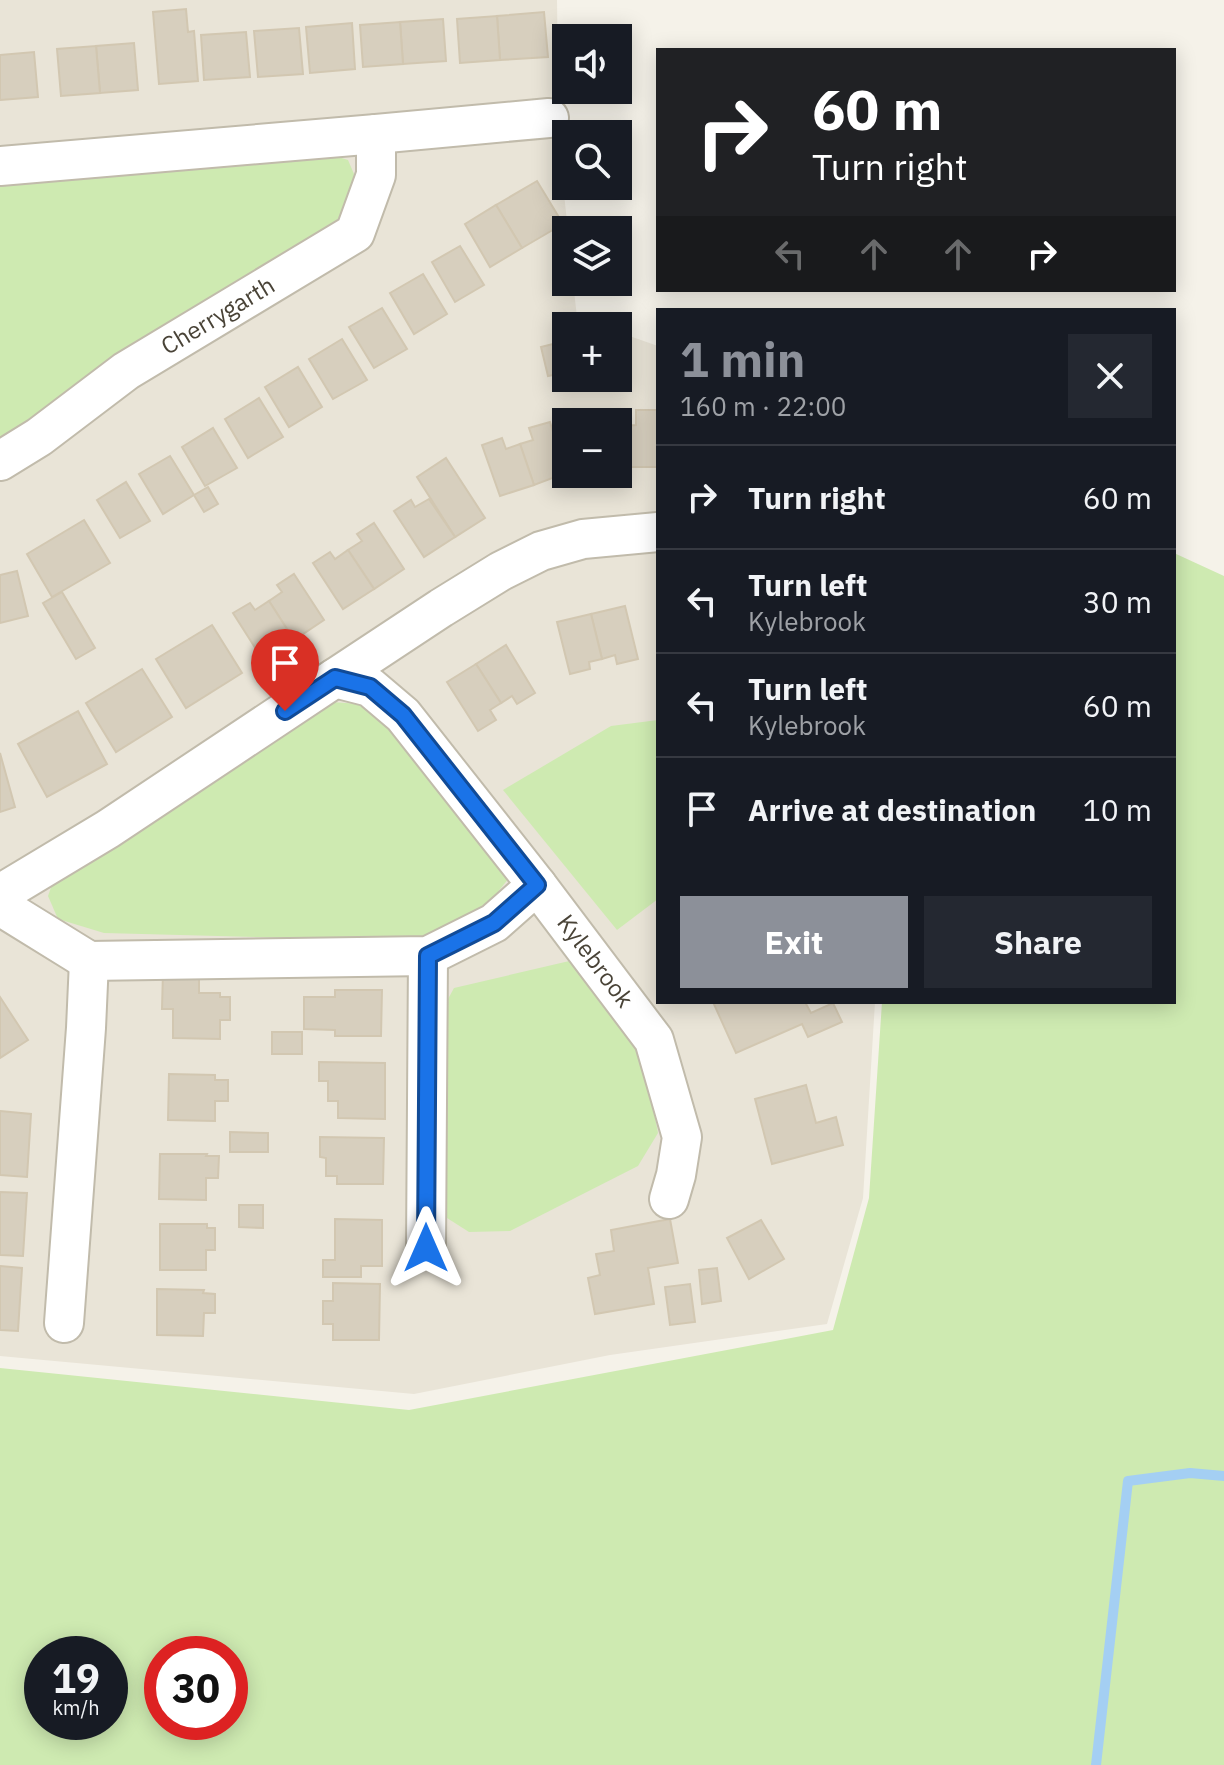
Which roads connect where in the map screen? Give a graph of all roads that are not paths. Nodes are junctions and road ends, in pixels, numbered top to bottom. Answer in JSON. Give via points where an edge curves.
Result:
{"nodes":[{"id":1,"x":549,"y":118,"type":"dead end"},
{"id":2,"x":376,"y":134,"type":"junction"},
{"id":3,"x":0,"y":166,"type":"edge"},
{"id":4,"x":0,"y":461,"type":"edge"},
{"id":5,"x":656,"y":532,"type":"edge"},
{"id":6,"x":335,"y":678,"type":"junction"},
{"id":7,"x":537,"y":885,"type":"junction"},
{"id":8,"x":0,"y":894,"type":"edge"},
{"id":9,"x":0,"y":906,"type":"edge"},
{"id":10,"x":428,"y":956,"type":"junction"},
{"id":11,"x":89,"y":961,"type":"junction"},
{"id":12,"x":669,"y":1199,"type":"dead end"},
{"id":13,"x":426,"y":1248,"type":"dead end"},
{"id":14,"x":64,"y":1323,"type":"dead end"}],
"edges":[{"from":1,"to":2,"type":"street"},
{"from":2,"to":3,"type":"street"},
{"from":2,"to":4,"type":"street","name":"Cherrygarth","via":[[376,175],[355,233],[126,371]]},
{"from":5,"to":6,"type":"street","via":[[583,539],[541,551]]},
{"from":6,"to":7,"type":"street","name":"Kylebrook","via":[[370,687],[403,715]]},
{"from":6,"to":8,"type":"street"},
{"from":7,"to":10,"type":"street","via":[[494,923]]},
{"from":7,"to":12,"type":"street","name":"Kylebrook","via":[[654,1040],[682,1137]]},
{"from":9,"to":11,"type":"street"},
{"from":10,"to":11,"type":"street"},
{"from":10,"to":13,"type":"street"},
{"from":11,"to":14,"type":"street"}]}
